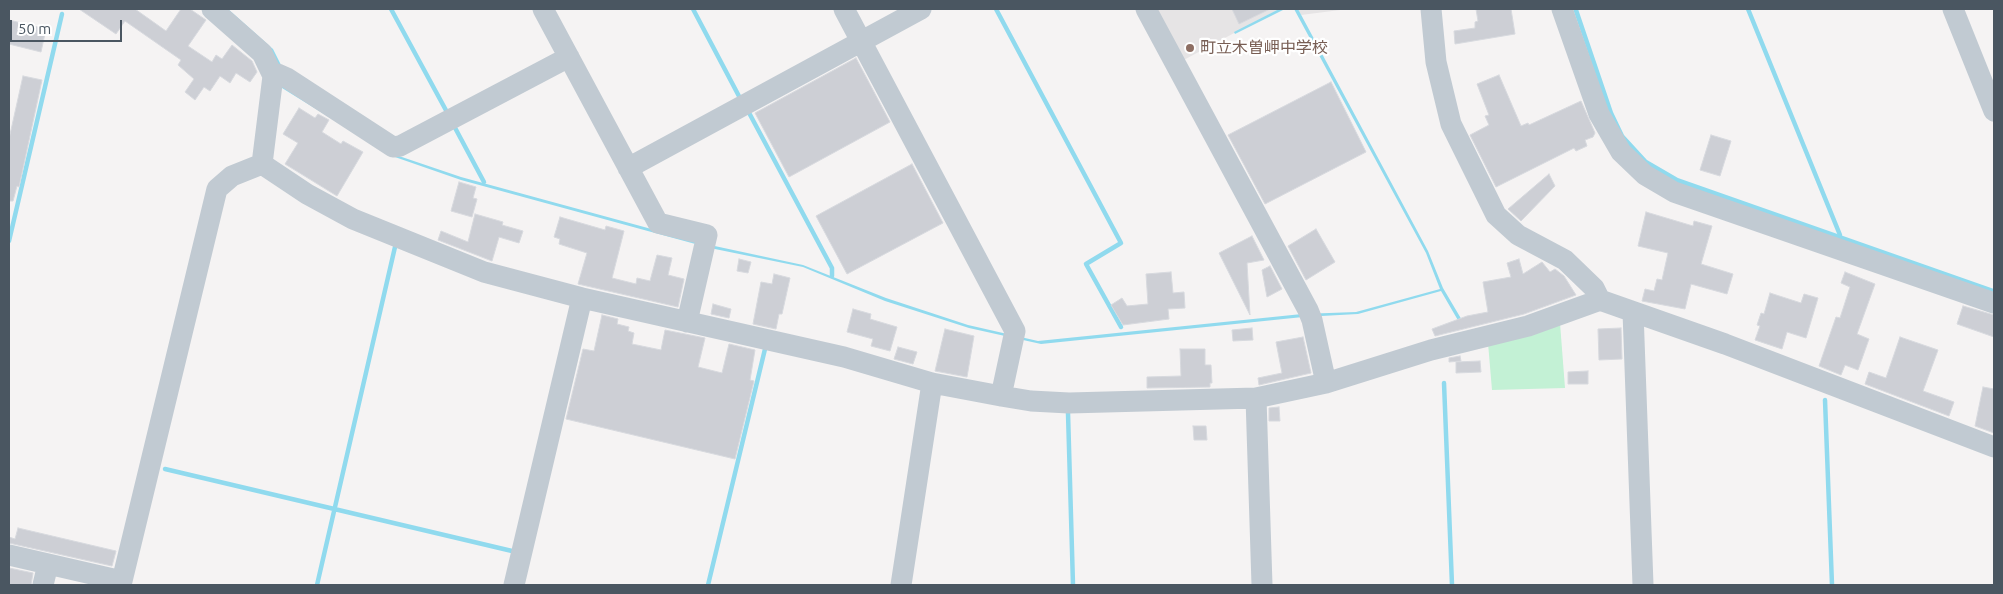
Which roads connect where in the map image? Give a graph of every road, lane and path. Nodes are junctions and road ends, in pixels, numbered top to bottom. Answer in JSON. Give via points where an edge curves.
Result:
{"nodes":[{"id":1,"x":212,"y":9,"type":"edge"},
{"id":2,"x":543,"y":9,"type":"edge"},
{"id":3,"x":844,"y":9,"type":"edge"},
{"id":4,"x":921,"y":9,"type":"edge"},
{"id":5,"x":1146,"y":9,"type":"edge"},
{"id":6,"x":1431,"y":9,"type":"edge"},
{"id":7,"x":1562,"y":9,"type":"edge"},
{"id":8,"x":1953,"y":9,"type":"edge"},
{"id":9,"x":861,"y":41,"type":"junction"},
{"id":10,"x":568,"y":57,"type":"junction"},
{"id":11,"x":279,"y":76,"type":"junction"},
{"id":12,"x":1994,"y":111,"type":"edge"},
{"id":13,"x":262,"y":164,"type":"junction"},
{"id":14,"x":628,"y":168,"type":"junction"},
{"id":15,"x":582,"y":298,"type":"junction"},
{"id":16,"x":1600,"y":300,"type":"junction"},
{"id":17,"x":1994,"y":303,"type":"edge"},
{"id":18,"x":1633,"y":312,"type":"junction"},
{"id":19,"x":687,"y":322,"type":"junction"},
{"id":20,"x":932,"y":382,"type":"junction"},
{"id":21,"x":1326,"y":383,"type":"junction"},
{"id":22,"x":1001,"y":396,"type":"junction"},
{"id":23,"x":1256,"y":398,"type":"junction"},
{"id":24,"x":1994,"y":447,"type":"edge"},
{"id":25,"x":9,"y":555,"type":"edge"},
{"id":26,"x":48,"y":564,"type":"junction"},
{"id":27,"x":122,"y":583,"type":"edge"},
{"id":28,"x":43,"y":585,"type":"edge"},
{"id":29,"x":514,"y":585,"type":"edge"},
{"id":30,"x":901,"y":585,"type":"edge"},
{"id":31,"x":1262,"y":585,"type":"edge"},
{"id":32,"x":1643,"y":585,"type":"edge"}],
"edges":[{"from":1,"to":11,"type":"street","via":[[262,53]]},
{"from":2,"to":10,"type":"street"},
{"from":3,"to":9,"type":"street"},
{"from":4,"to":9,"type":"street"},
{"from":5,"to":21,"type":"street","via":[[1310,315]]},
{"from":6,"to":16,"type":"street","via":[[1436,62],[1451,124],[1496,215],[1518,235],[1565,260],[1594,288]]},
{"from":7,"to":17,"type":"street","via":[[1598,114],[1621,152],[1645,175],[1674,192]]},
{"from":8,"to":12,"type":"street"},
{"from":9,"to":14,"type":"street"},
{"from":9,"to":22,"type":"street","via":[[1014,337]]},
{"from":10,"to":11,"type":"street","via":[[392,147]]},
{"from":10,"to":14,"type":"street"},
{"from":11,"to":13,"type":"street"},
{"from":13,"to":15,"type":"street","via":[[353,219],[484,272]]},
{"from":13,"to":27,"type":"street","via":[[232,176],[218,189]]},
{"from":14,"to":19,"type":"street","via":[[658,223],[707,235]]},
{"from":15,"to":19,"type":"street"},
{"from":15,"to":29,"type":"street"},
{"from":16,"to":18,"type":"street"},
{"from":16,"to":21,"type":"street","via":[[1528,326],[1431,350]]},
{"from":18,"to":24,"type":"street"},
{"from":18,"to":32,"type":"street"},
{"from":19,"to":20,"type":"street","via":[[844,357]]},
{"from":20,"to":22,"type":"street"},
{"from":20,"to":30,"type":"street"},
{"from":21,"to":23,"type":"street"},
{"from":22,"to":23,"type":"street","via":[[1069,403]]},
{"from":23,"to":31,"type":"street"},
{"from":25,"to":26,"type":"street"},
{"from":26,"to":27,"type":"street"},
{"from":26,"to":28,"type":"street"}]}
